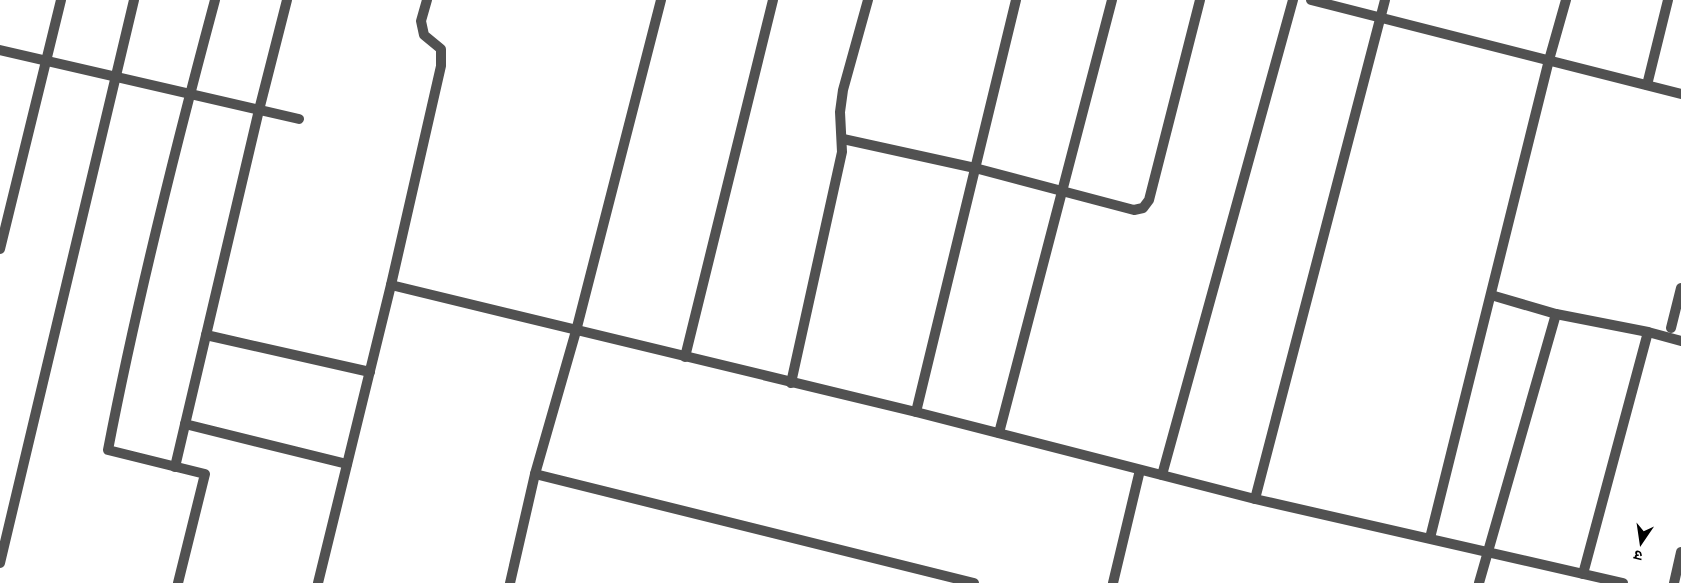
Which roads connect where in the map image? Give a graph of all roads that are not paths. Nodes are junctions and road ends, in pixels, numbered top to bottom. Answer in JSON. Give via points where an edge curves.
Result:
{"nodes":[{"id":1,"x":61,"y":0,"type":"edge"},
{"id":2,"x":134,"y":0,"type":"edge"},
{"id":3,"x":215,"y":0,"type":"edge"},
{"id":4,"x":287,"y":0,"type":"edge"},
{"id":5,"x":427,"y":0,"type":"edge"},
{"id":6,"x":661,"y":0,"type":"edge"},
{"id":7,"x":773,"y":0,"type":"edge"},
{"id":8,"x":868,"y":0,"type":"edge"},
{"id":9,"x":1016,"y":0,"type":"edge"},
{"id":10,"x":1112,"y":0,"type":"edge"},
{"id":11,"x":1200,"y":0,"type":"edge"},
{"id":12,"x":1292,"y":0,"type":"edge"},
{"id":13,"x":1311,"y":0,"type":"edge"},
{"id":14,"x":1385,"y":0,"type":"edge"},
{"id":15,"x":1566,"y":0,"type":"edge"},
{"id":16,"x":1668,"y":0,"type":"edge"},
{"id":17,"x":1380,"y":17,"type":"junction"},
{"id":18,"x":0,"y":50,"type":"edge"},
{"id":19,"x":1549,"y":60,"type":"junction"},
{"id":20,"x":46,"y":61,"type":"junction"},
{"id":21,"x":115,"y":77,"type":"junction"},
{"id":22,"x":1647,"y":85,"type":"junction"},
{"id":23,"x":190,"y":94,"type":"junction"},
{"id":24,"x":1681,"y":94,"type":"edge"},
{"id":25,"x":259,"y":110,"type":"junction"},
{"id":26,"x":299,"y":119,"type":"dead end"},
{"id":27,"x":843,"y":139,"type":"junction"},
{"id":28,"x":975,"y":168,"type":"junction"},
{"id":29,"x":1063,"y":192,"type":"junction"},
{"id":30,"x":0,"y":249,"type":"edge"},
{"id":31,"x":391,"y":285,"type":"junction"},
{"id":32,"x":1681,"y":288,"type":"edge"},
{"id":33,"x":1491,"y":295,"type":"junction"},
{"id":34,"x":1556,"y":314,"type":"junction"},
{"id":35,"x":1671,"y":328,"type":"dead end"},
{"id":36,"x":576,"y":331,"type":"junction"},
{"id":37,"x":1648,"y":332,"type":"junction"},
{"id":38,"x":206,"y":335,"type":"junction"},
{"id":39,"x":1681,"y":341,"type":"edge"},
{"id":40,"x":685,"y":357,"type":"junction"},
{"id":41,"x":370,"y":372,"type":"junction"},
{"id":42,"x":791,"y":383,"type":"junction"},
{"id":43,"x":916,"y":412,"type":"junction"},
{"id":44,"x":185,"y":424,"type":"junction"},
{"id":45,"x":999,"y":433,"type":"junction"},
{"id":46,"x":347,"y":464,"type":"junction"},
{"id":47,"x":174,"y":466,"type":"junction"},
{"id":48,"x":1140,"y":470,"type":"junction"},
{"id":49,"x":535,"y":474,"type":"junction"},
{"id":50,"x":1162,"y":475,"type":"junction"},
{"id":51,"x":1255,"y":499,"type":"junction"},
{"id":52,"x":1430,"y":538,"type":"junction"},
{"id":53,"x":1488,"y":552,"type":"junction"},
{"id":54,"x":1681,"y":552,"type":"edge"},
{"id":55,"x":0,"y":562,"type":"edge"},
{"id":56,"x":1583,"y":574,"type":"junction"},
{"id":57,"x":947,"y":580,"type":"edge"},
{"id":58,"x":178,"y":583,"type":"edge"},
{"id":59,"x":318,"y":583,"type":"edge"},
{"id":60,"x":510,"y":583,"type":"edge"},
{"id":61,"x":974,"y":583,"type":"edge"},
{"id":62,"x":1113,"y":583,"type":"edge"},
{"id":63,"x":1479,"y":583,"type":"edge"},
{"id":64,"x":1622,"y":583,"type":"edge"},
{"id":65,"x":1674,"y":583,"type":"edge"}],
"edges":[{"from":1,"to":20,"type":"street"},
{"from":2,"to":21,"type":"street"},
{"from":3,"to":23,"type":"street"},
{"from":4,"to":25,"type":"street"},
{"from":5,"to":31,"type":"street","via":[[421,21],[424,35],[440,50],[441,66]]},
{"from":6,"to":36,"type":"street"},
{"from":7,"to":40,"type":"street"},
{"from":8,"to":27,"type":"street","via":[[843,90],[840,112]]},
{"from":9,"to":28,"type":"street"},
{"from":10,"to":29,"type":"street"},
{"from":11,"to":29,"type":"street","via":[[1149,200],[1143,208],[1134,210]]},
{"from":12,"to":50,"type":"street"},
{"from":13,"to":17,"type":"street"},
{"from":14,"to":17,"type":"street"},
{"from":15,"to":19,"type":"street"},
{"from":16,"to":22,"type":"street"},
{"from":17,"to":19,"type":"street"},
{"from":17,"to":51,"type":"street"},
{"from":18,"to":20,"type":"street"},
{"from":19,"to":22,"type":"street"},
{"from":19,"to":33,"type":"street"},
{"from":20,"to":21,"type":"street"},
{"from":20,"to":30,"type":"street"},
{"from":21,"to":23,"type":"street"},
{"from":21,"to":55,"type":"street"},
{"from":22,"to":24,"type":"street"},
{"from":23,"to":25,"type":"street"},
{"from":23,"to":47,"type":"street","via":[[108,450]]},
{"from":25,"to":26,"type":"street"},
{"from":25,"to":38,"type":"street"},
{"from":27,"to":28,"type":"street"},
{"from":27,"to":42,"type":"street"},
{"from":28,"to":29,"type":"street"},
{"from":28,"to":43,"type":"street"},
{"from":29,"to":45,"type":"street"},
{"from":31,"to":36,"type":"street"},
{"from":31,"to":41,"type":"street"},
{"from":32,"to":35,"type":"street"},
{"from":33,"to":34,"type":"street"},
{"from":33,"to":52,"type":"street"},
{"from":34,"to":37,"type":"street"},
{"from":34,"to":53,"type":"street"},
{"from":36,"to":40,"type":"street"},
{"from":36,"to":49,"type":"street"},
{"from":37,"to":39,"type":"street"},
{"from":37,"to":56,"type":"street"},
{"from":38,"to":41,"type":"street"},
{"from":38,"to":44,"type":"street"},
{"from":40,"to":42,"type":"street"},
{"from":41,"to":46,"type":"street"},
{"from":42,"to":43,"type":"street"},
{"from":43,"to":45,"type":"street"},
{"from":44,"to":46,"type":"street"},
{"from":44,"to":47,"type":"street"},
{"from":45,"to":48,"type":"street"},
{"from":46,"to":59,"type":"street"},
{"from":47,"to":58,"type":"street","via":[[205,474]]},
{"from":48,"to":50,"type":"street"},
{"from":48,"to":62,"type":"street"},
{"from":49,"to":57,"type":"street"},
{"from":49,"to":60,"type":"street"},
{"from":50,"to":51,"type":"street"},
{"from":51,"to":52,"type":"street"},
{"from":52,"to":53,"type":"street"},
{"from":53,"to":56,"type":"street"},
{"from":53,"to":63,"type":"street"},
{"from":54,"to":65,"type":"street"},
{"from":56,"to":64,"type":"street"},
{"from":57,"to":61,"type":"street"}]}
